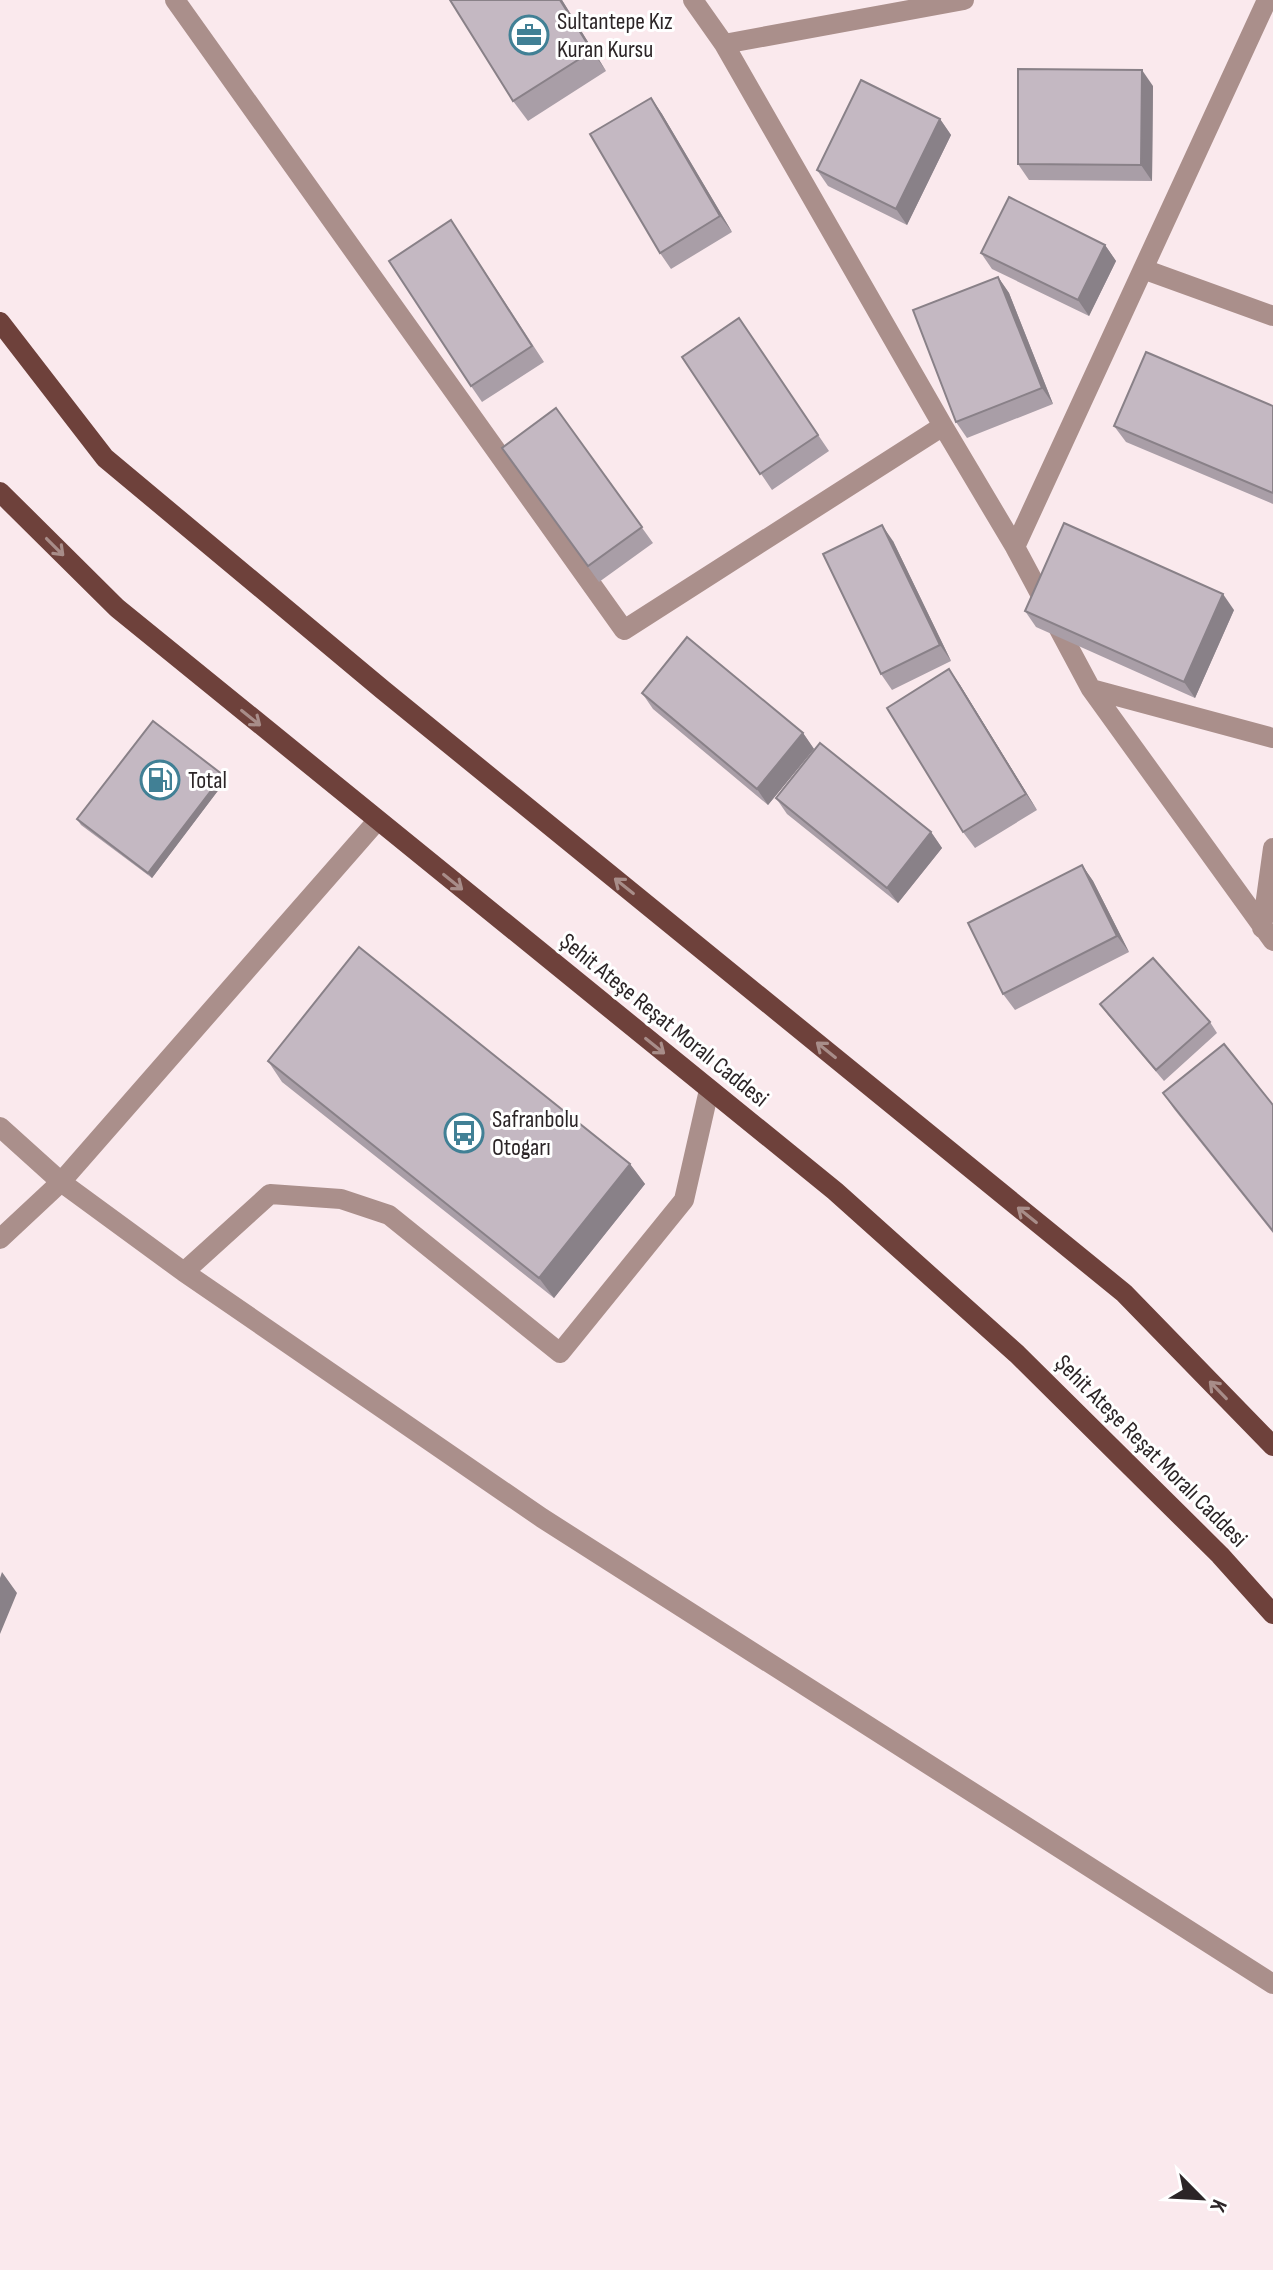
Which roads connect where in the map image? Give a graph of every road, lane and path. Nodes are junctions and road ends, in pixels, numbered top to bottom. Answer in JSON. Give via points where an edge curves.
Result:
{"nodes":[{"id":1,"x":175,"y":0,"type":"edge"},
{"id":2,"x":693,"y":0,"type":"edge"},
{"id":3,"x":964,"y":0,"type":"edge"},
{"id":4,"x":1267,"y":0,"type":"edge"},
{"id":5,"x":724,"y":44,"type":"junction"},
{"id":6,"x":1143,"y":269,"type":"junction"},
{"id":7,"x":1273,"y":316,"type":"edge"},
{"id":8,"x":0,"y":322,"type":"edge"},
{"id":9,"x":943,"y":426,"type":"junction"},
{"id":10,"x":0,"y":492,"type":"edge"},
{"id":11,"x":1015,"y":547,"type":"junction"},
{"id":12,"x":1091,"y":689,"type":"junction"},
{"id":13,"x":1273,"y":738,"type":"edge"},
{"id":14,"x":377,"y":821,"type":"junction"},
{"id":15,"x":1273,"y":848,"type":"edge"},
{"id":16,"x":1268,"y":934,"type":"edge"},
{"id":17,"x":709,"y":1090,"type":"junction"},
{"id":18,"x":0,"y":1127,"type":"edge"},
{"id":19,"x":61,"y":1182,"type":"junction"},
{"id":20,"x":0,"y":1239,"type":"edge"},
{"id":21,"x":184,"y":1272,"type":"junction"},
{"id":22,"x":1273,"y":1446,"type":"edge"},
{"id":23,"x":1273,"y":1614,"type":"edge"},
{"id":24,"x":1273,"y":1984,"type":"edge"}],
"edges":[{"from":1,"to":9,"type":"street","via":[[624,630]]},
{"from":2,"to":5,"type":"street"},
{"from":3,"to":5,"type":"street"},
{"from":4,"to":6,"type":"street"},
{"from":5,"to":9,"type":"street"},
{"from":6,"to":7,"type":"street"},
{"from":6,"to":11,"type":"street"},
{"from":22,"to":8,"type":"main road","one_way":true,"via":[[1124,1293],[105,458]]},
{"from":9,"to":11,"type":"street"},
{"from":10,"to":14,"type":"main road","name":"Şehit Ateşe Reşat Moralı Caddesi","one_way":true,"via":[[117,608]]},
{"from":11,"to":12,"type":"street"},
{"from":12,"to":13,"type":"street"},
{"from":12,"to":16,"type":"street"},
{"from":14,"to":17,"type":"main road","name":"Şehit Ateşe Reşat Moralı Caddesi","one_way":true},
{"from":14,"to":19,"type":"street"},
{"from":15,"to":16,"type":"street"},
{"from":17,"to":21,"type":"street","via":[[684,1200],[560,1353],[389,1215],[341,1199],[270,1194]]},
{"from":17,"to":23,"type":"main road","name":"Şehit Ateşe Reşat Moralı Caddesi","via":[[835,1191],[1017,1354]]},
{"from":18,"to":19,"type":"street"},
{"from":19,"to":20,"type":"street"},
{"from":19,"to":21,"type":"street"},
{"from":21,"to":24,"type":"street","via":[[542,1518]]}]}
